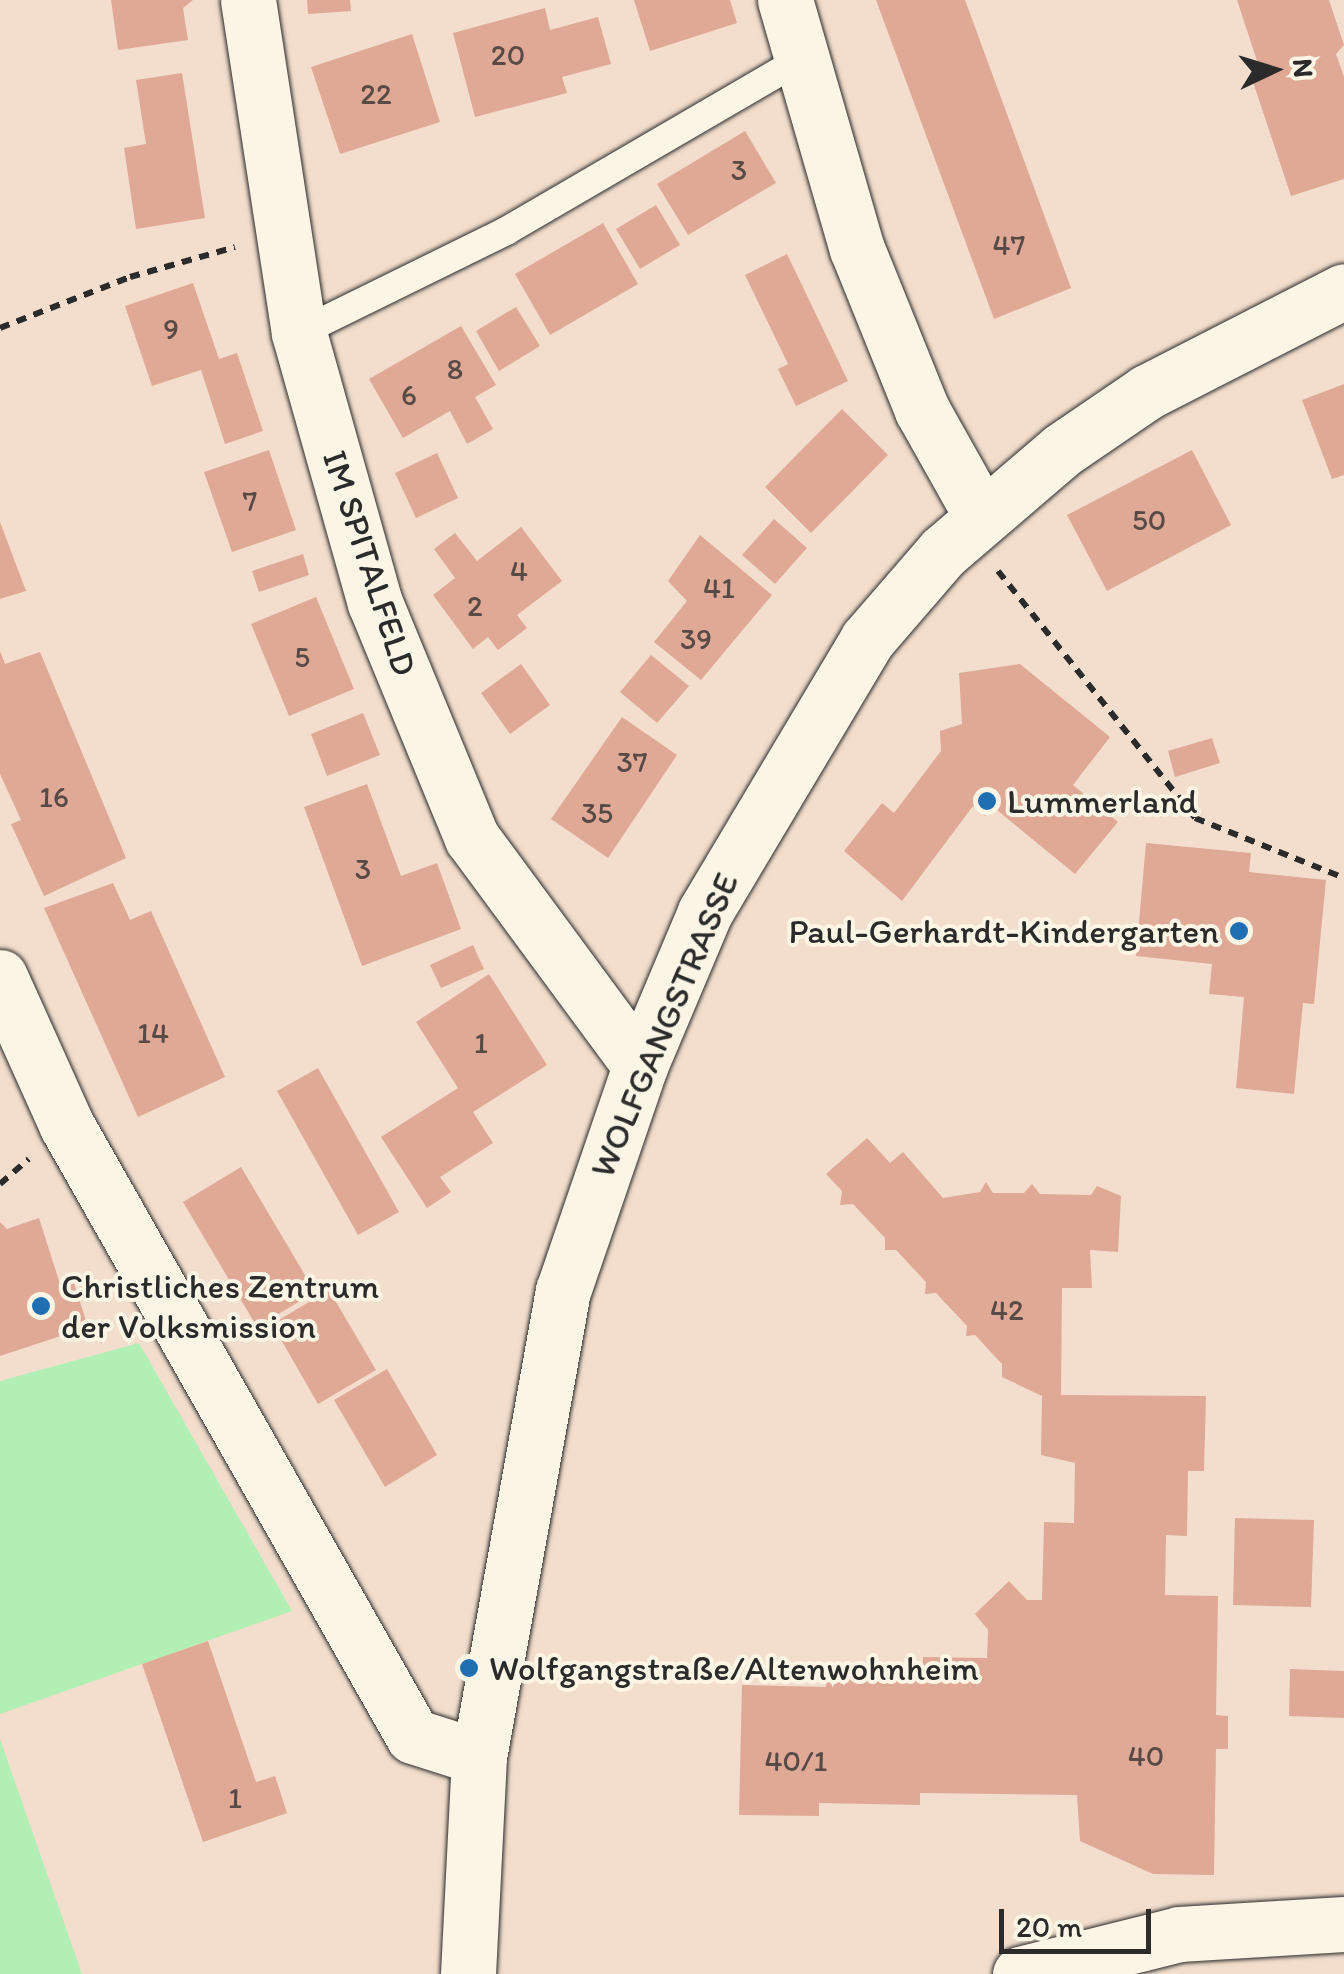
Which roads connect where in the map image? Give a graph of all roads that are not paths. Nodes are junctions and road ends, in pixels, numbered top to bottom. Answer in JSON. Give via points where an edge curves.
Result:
{"nodes":[{"id":1,"x":248,"y":0,"type":"edge"},
{"id":2,"x":785,"y":0,"type":"edge"},
{"id":3,"x":801,"y":59,"type":"junction"},
{"id":4,"x":1344,"y":290,"type":"edge"},
{"id":5,"x":299,"y":333,"type":"junction"},
{"id":6,"x":962,"y":534,"type":"junction"},
{"id":7,"x":0,"y":977,"type":"edge"},
{"id":8,"x":640,"y":1066,"type":"junction"},
{"id":9,"x":479,"y":1757,"type":"junction"},
{"id":10,"x":1344,"y":1924,"type":"edge"},
{"id":11,"x":468,"y":1974,"type":"edge"},
{"id":12,"x":1020,"y":1974,"type":"edge"}],
"edges":[{"from":1,"to":5,"type":"street","name":"IM SPITALFELD"},
{"from":2,"to":3,"type":"street"},
{"from":3,"to":5,"type":"lane","via":[[506,231]]},
{"from":3,"to":6,"type":"street","via":[[857,249],[922,410]]},
{"from":4,"to":6,"type":"street","name":"WOLFGANGSTRASSE","via":[[1147,392]]},
{"from":5,"to":8,"type":"street","name":"IM SPITALFELD","via":[[375,603],[472,838]]},
{"from":6,"to":8,"type":"street","name":"WOLFGANGSTRASSE","via":[[867,640],[774,784],[704,912]]},
{"from":7,"to":9,"type":"street","via":[[67,1126],[412,1736]]},
{"from":8,"to":9,"type":"street","name":"WOLFGANGSTRASSE","via":[[562,1290]]},
{"from":9,"to":11,"type":"street","name":"WOLFGANGSTRASSE"},
{"from":10,"to":12,"type":"street","via":[[1180,1934]]}]}
